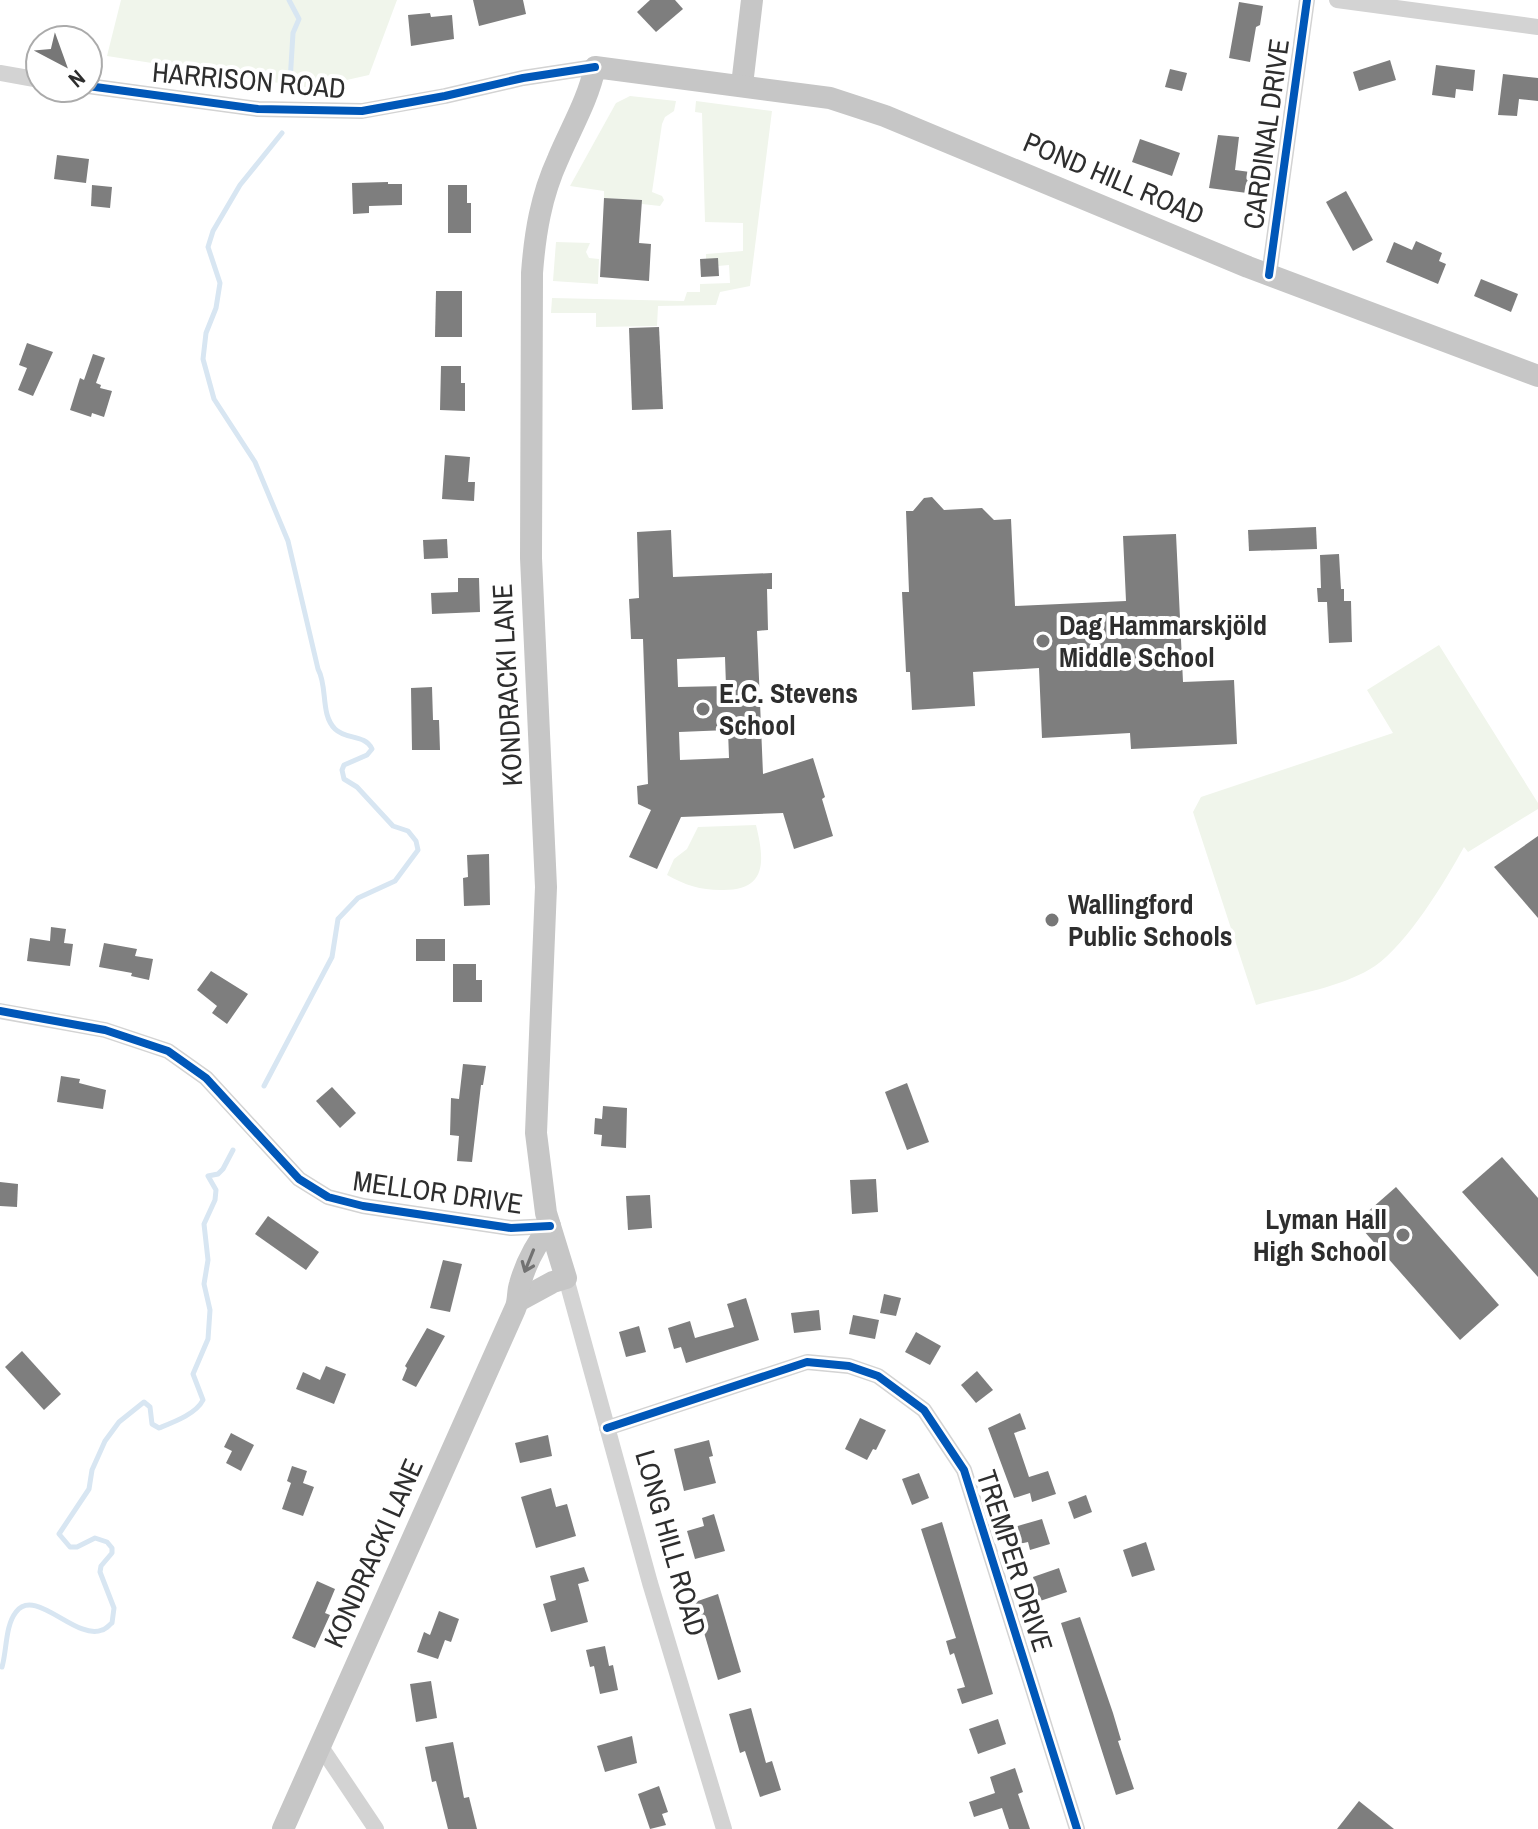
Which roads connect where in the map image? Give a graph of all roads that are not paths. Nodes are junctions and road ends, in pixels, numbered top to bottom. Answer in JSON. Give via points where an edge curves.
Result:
{"nodes":[{"id":1,"x":752,"y":0,"type":"edge"},
{"id":2,"x":1307,"y":0,"type":"edge"},
{"id":3,"x":1337,"y":0,"type":"edge"},
{"id":4,"x":1538,"y":27,"type":"edge"},
{"id":5,"x":595,"y":67,"type":"junction"},
{"id":6,"x":0,"y":73,"type":"edge"},
{"id":7,"x":24,"y":77,"type":"edge"},
{"id":8,"x":742,"y":85,"type":"junction"},
{"id":9,"x":104,"y":88,"type":"edge"},
{"id":10,"x":1269,"y":275,"type":"junction"},
{"id":11,"x":1538,"y":376,"type":"edge"},
{"id":12,"x":0,"y":1011,"type":"edge"},
{"id":13,"x":550,"y":1226,"type":"junction"},
{"id":14,"x":566,"y":1278,"type":"junction"},
{"id":15,"x":518,"y":1301,"type":"junction"},
{"id":16,"x":607,"y":1428,"type":"junction"},
{"id":17,"x":321,"y":1747,"type":"junction"},
{"id":18,"x":283,"y":1829,"type":"edge"},
{"id":19,"x":376,"y":1829,"type":"edge"},
{"id":20,"x":724,"y":1829,"type":"edge"},
{"id":21,"x":1077,"y":1829,"type":"edge"}],
"edges":[{"from":1,"to":8,"type":"main road"},
{"from":2,"to":10,"type":"street","name":"CARDINAL DRIVE"},
{"from":3,"to":4,"type":"street"},
{"from":5,"to":8,"type":"main road","name":"HARRISON ROAD"},
{"from":5,"to":9,"type":"street","name":"HARRISON ROAD","via":[[362,111],[258,109]]},
{"from":5,"to":13,"type":"main road","name":"KONDRACKI LANE","via":[[544,194],[532,273],[531,558],[546,887],[536,1133]]},
{"from":6,"to":7,"type":"street"},
{"from":8,"to":10,"type":"main road","name":"POND HILL ROAD","via":[[830,98],[885,116]]},
{"from":10,"to":11,"type":"main road","name":"POND HILL ROAD"},
{"from":12,"to":13,"type":"street","name":"MELLOR DRIVE","via":[[105,1030],[175,1055],[216,1087],[299,1179],[328,1197],[511,1228]]},
{"from":13,"to":14,"type":"main road","name":"LONG HILL ROAD"},
{"from":13,"to":15,"type":"main road","name":"KONDRACKI LANE","one_way":true,"via":[[531,1254]]},
{"from":14,"to":15,"type":"main road"},
{"from":14,"to":16,"type":"street","name":"LONG HILL ROAD"},
{"from":15,"to":17,"type":"main road","name":"KONDRACKI LANE"},
{"from":16,"to":20,"type":"street","name":"LONG HILL ROAD"},
{"from":16,"to":21,"type":"street","name":"TREMPER DRIVE","via":[[807,1362],[849,1366],[878,1376],[916,1402],[964,1470]]},
{"from":17,"to":18,"type":"main road","name":"KONDRACKI LANE"},
{"from":17,"to":19,"type":"street"}]}
